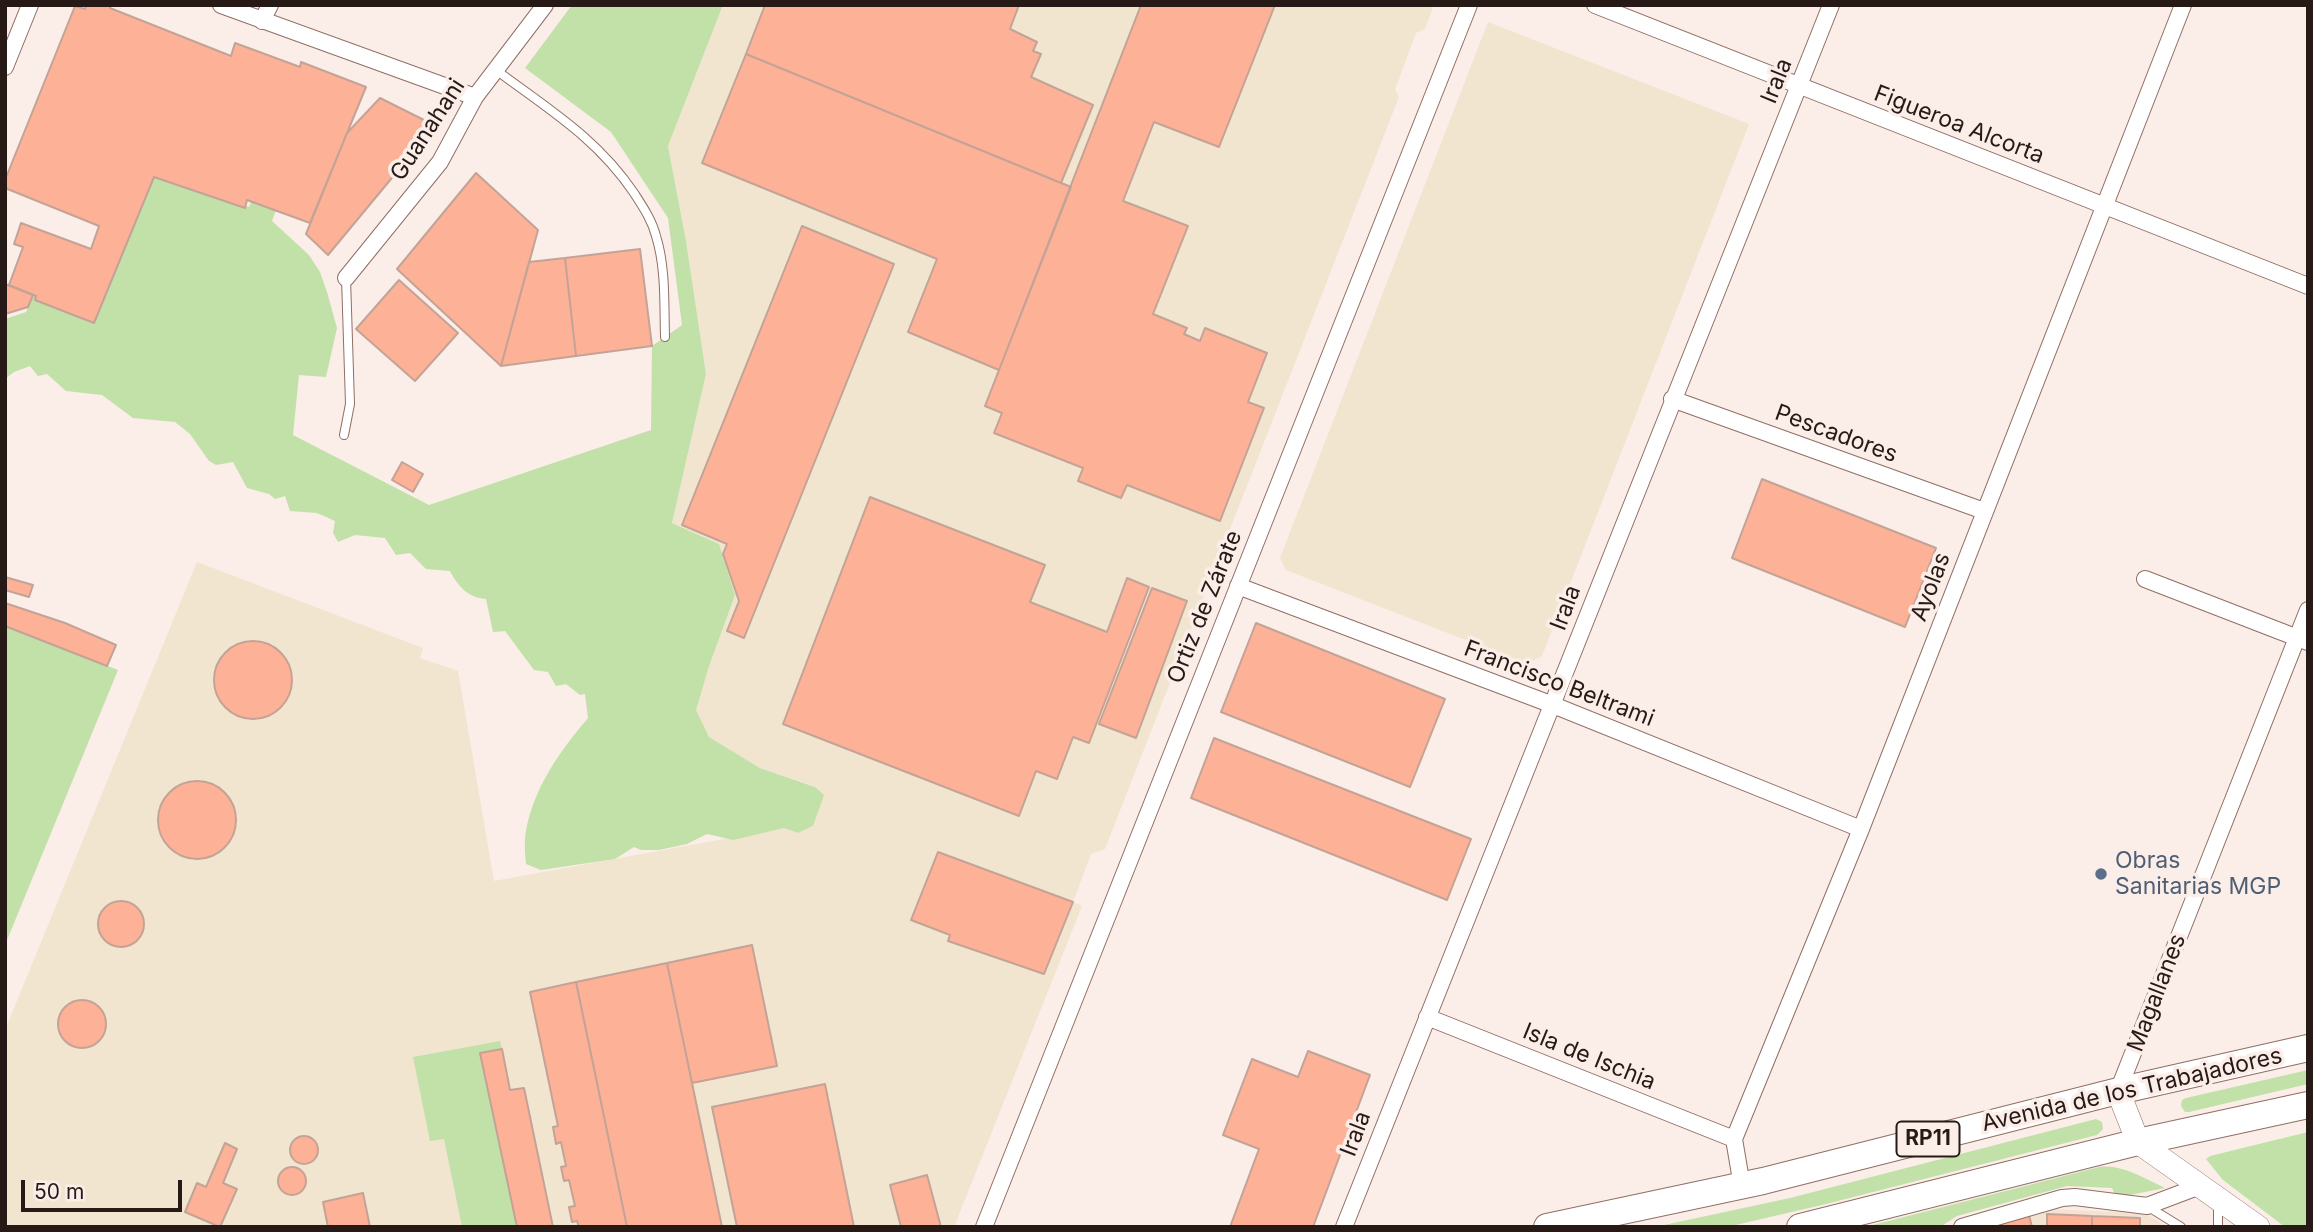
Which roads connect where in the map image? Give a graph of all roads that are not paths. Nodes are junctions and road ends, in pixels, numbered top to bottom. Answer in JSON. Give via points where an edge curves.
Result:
{"nodes":[{"id":1,"x":30,"y":5,"type":"edge"},
{"id":2,"x":221,"y":5,"type":"edge"},
{"id":3,"x":270,"y":5,"type":"edge"},
{"id":4,"x":545,"y":5,"type":"edge"},
{"id":5,"x":1469,"y":5,"type":"edge"},
{"id":6,"x":1595,"y":5,"type":"edge"},
{"id":7,"x":1831,"y":5,"type":"edge"},
{"id":8,"x":2183,"y":5,"type":"edge"},
{"id":9,"x":262,"y":21,"type":"junction"},
{"id":10,"x":5,"y":67,"type":"edge"},
{"id":11,"x":496,"y":70,"type":"junction"},
{"id":12,"x":1800,"y":87,"type":"junction"},
{"id":13,"x":475,"y":97,"type":"junction"},
{"id":14,"x":2103,"y":206,"type":"junction"},
{"id":15,"x":346,"y":278,"type":"joint"},
{"id":16,"x":2308,"y":286,"type":"edge"},
{"id":17,"x":666,"y":337,"type":"dead end"},
{"id":18,"x":1672,"y":400,"type":"junction"},
{"id":19,"x":344,"y":435,"type":"dead end"},
{"id":20,"x":1984,"y":511,"type":"junction"},
{"id":21,"x":2145,"y":579,"type":"dead end"},
{"id":22,"x":1238,"y":586,"type":"junction"},
{"id":23,"x":2308,"y":610,"type":"edge"},
{"id":24,"x":2302,"y":640,"type":"edge"},
{"id":25,"x":1553,"y":705,"type":"junction"},
{"id":26,"x":1861,"y":829,"type":"junction"},
{"id":27,"x":1427,"y":1017,"type":"junction"},
{"id":28,"x":2308,"y":1048,"type":"edge"},
{"id":29,"x":2118,"y":1091,"type":"junction"},
{"id":30,"x":2308,"y":1105,"type":"edge"},
{"id":31,"x":1734,"y":1139,"type":"junction"},
{"id":32,"x":2138,"y":1142,"type":"junction"},
{"id":33,"x":1742,"y":1186,"type":"junction"},
{"id":34,"x":2209,"y":1192,"type":"junction"},
{"id":35,"x":2147,"y":1206,"type":"junction"},
{"id":36,"x":984,"y":1227,"type":"edge"},
{"id":37,"x":1345,"y":1227,"type":"edge"},
{"id":38,"x":1547,"y":1227,"type":"edge"},
{"id":39,"x":1800,"y":1227,"type":"edge"},
{"id":40,"x":1962,"y":1227,"type":"edge"},
{"id":41,"x":2181,"y":1227,"type":"edge"},
{"id":42,"x":2218,"y":1227,"type":"edge"},
{"id":43,"x":2258,"y":1227,"type":"edge"}],
"edges":[{"from":1,"to":10,"type":"street"},
{"from":2,"to":9,"type":"street"},
{"from":3,"to":9,"type":"street"},
{"from":4,"to":11,"type":"street","name":"Guanahani"},
{"from":5,"to":22,"type":"street","name":"Ortiz de Zárate"},
{"from":6,"to":12,"type":"street","name":"Figueroa Alcorta"},
{"from":7,"to":12,"type":"street","name":"Irala"},
{"from":8,"to":14,"type":"street","name":"Ayolas"},
{"from":9,"to":13,"type":"street"},
{"from":11,"to":13,"type":"street","name":"Guanahani"},
{"from":11,"to":17,"type":"lane","via":[[598,147],[646,211],[662,262]]},
{"from":12,"to":14,"type":"street","name":"Figueroa Alcorta"},
{"from":12,"to":18,"type":"street","name":"Irala"},
{"from":13,"to":15,"type":"street","name":"Guanahani","via":[[440,162]]},
{"from":14,"to":16,"type":"street","name":"Figueroa Alcorta"},
{"from":14,"to":20,"type":"street","name":"Ayolas"},
{"from":15,"to":19,"type":"lane","via":[[350,404]]},
{"from":18,"to":20,"type":"street","name":"Pescadores"},
{"from":18,"to":25,"type":"street","name":"Irala"},
{"from":20,"to":26,"type":"street","name":"Ayolas"},
{"from":21,"to":24,"type":"street"},
{"from":22,"to":25,"type":"street","name":"Francisco Beltrami"},
{"from":22,"to":36,"type":"street","name":"Ortiz de Zárate"},
{"from":23,"to":24,"type":"street","name":"Magallanes"},
{"from":24,"to":29,"type":"street","name":"Magallanes"},
{"from":25,"to":26,"type":"street","name":"Francisco Beltrami"},
{"from":25,"to":27,"type":"street","name":"Irala"},
{"from":26,"to":31,"type":"street","name":"Ayolas"},
{"from":27,"to":31,"type":"street","name":"Isla de Ischia"},
{"from":27,"to":37,"type":"street","name":"Irala"},
{"from":28,"to":29,"type":"main road","name":"Avenida de los Trabajadores","number":"RP11"},
{"from":29,"to":32,"type":"main road"},
{"from":29,"to":33,"type":"main road","name":"Avenida de los Trabajadores","number":"RP11"},
{"from":30,"to":32,"type":"main road","number":"RP11"},
{"from":31,"to":33,"type":"street"},
{"from":32,"to":34,"type":"main road"},
{"from":32,"to":39,"type":"main road","number":"RP11"},
{"from":33,"to":38,"type":"main road","name":"Avenida de los Trabajadores","number":"RP11"},
{"from":34,"to":35,"type":"street"},
{"from":34,"to":42,"type":"lane"},
{"from":34,"to":43,"type":"main road"},
{"from":35,"to":40,"type":"street","via":[[2062,1198]]},
{"from":35,"to":41,"type":"lane"}]}
